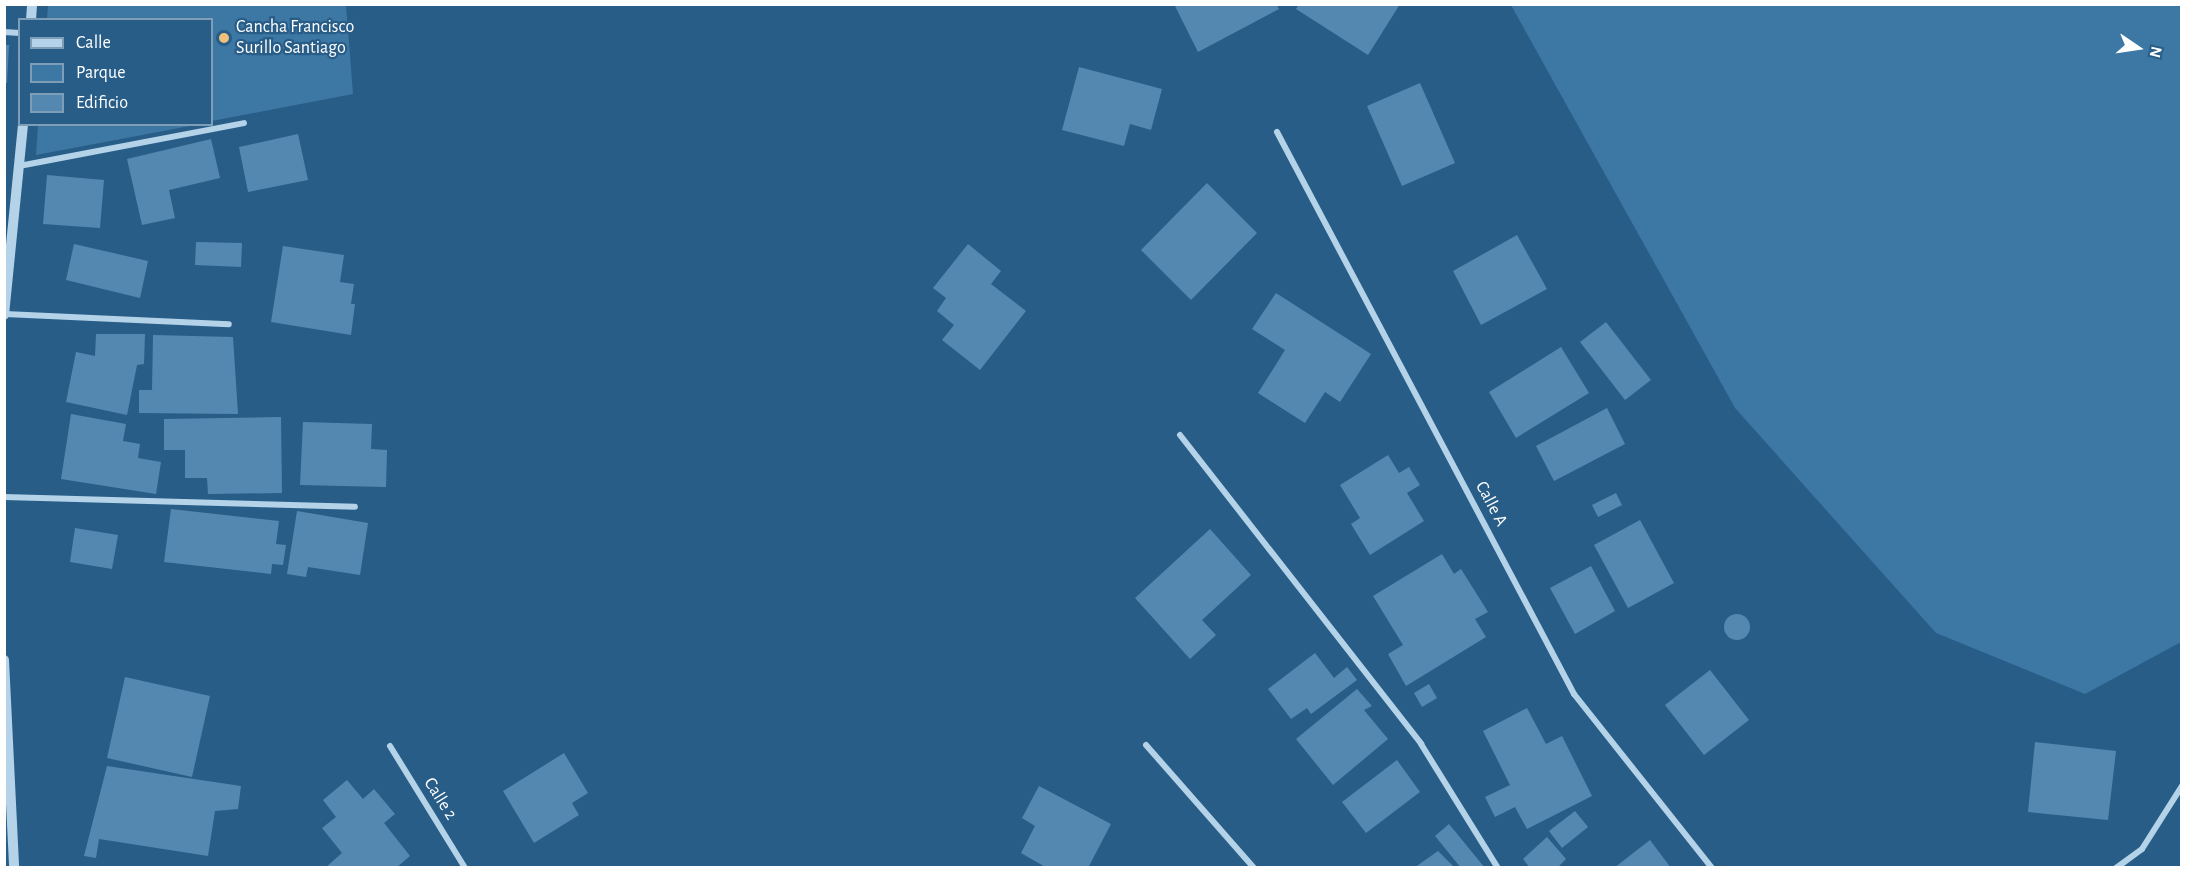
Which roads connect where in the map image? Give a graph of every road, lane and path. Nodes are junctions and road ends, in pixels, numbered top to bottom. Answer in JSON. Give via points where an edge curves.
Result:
{"nodes":[{"id":1,"x":244,"y":123,"type":"dead end"},
{"id":2,"x":23,"y":126,"type":"edge"},
{"id":3,"x":1277,"y":132,"type":"dead end"},
{"id":4,"x":20,"y":166,"type":"junction"},
{"id":5,"x":5,"y":314,"type":"edge"},
{"id":6,"x":229,"y":324,"type":"dead end"},
{"id":7,"x":1180,"y":435,"type":"dead end"},
{"id":8,"x":4,"y":497,"type":"edge"},
{"id":9,"x":355,"y":507,"type":"dead end"},
{"id":10,"x":4,"y":660,"type":"edge"},
{"id":11,"x":1146,"y":745,"type":"dead end"},
{"id":12,"x":390,"y":746,"type":"dead end"},
{"id":13,"x":2181,"y":786,"type":"edge"},
{"id":14,"x":14,"y":867,"type":"edge"},
{"id":15,"x":465,"y":867,"type":"edge"},
{"id":16,"x":1254,"y":867,"type":"edge"},
{"id":17,"x":1498,"y":867,"type":"edge"},
{"id":18,"x":1712,"y":867,"type":"edge"},
{"id":19,"x":2116,"y":867,"type":"edge"}],
"edges":[{"from":1,"to":4,"type":"street"},
{"from":2,"to":4,"type":"street"},
{"from":3,"to":18,"type":"street","name":"Calle A","via":[[1574,694]]},
{"from":4,"to":5,"type":"street"},
{"from":5,"to":6,"type":"street"},
{"from":7,"to":17,"type":"street","via":[[1420,744]]},
{"from":8,"to":9,"type":"street"},
{"from":10,"to":14,"type":"street"},
{"from":11,"to":16,"type":"street"},
{"from":12,"to":15,"type":"street","name":"Calle 2"},
{"from":13,"to":19,"type":"street","via":[[2142,849]]}]}
